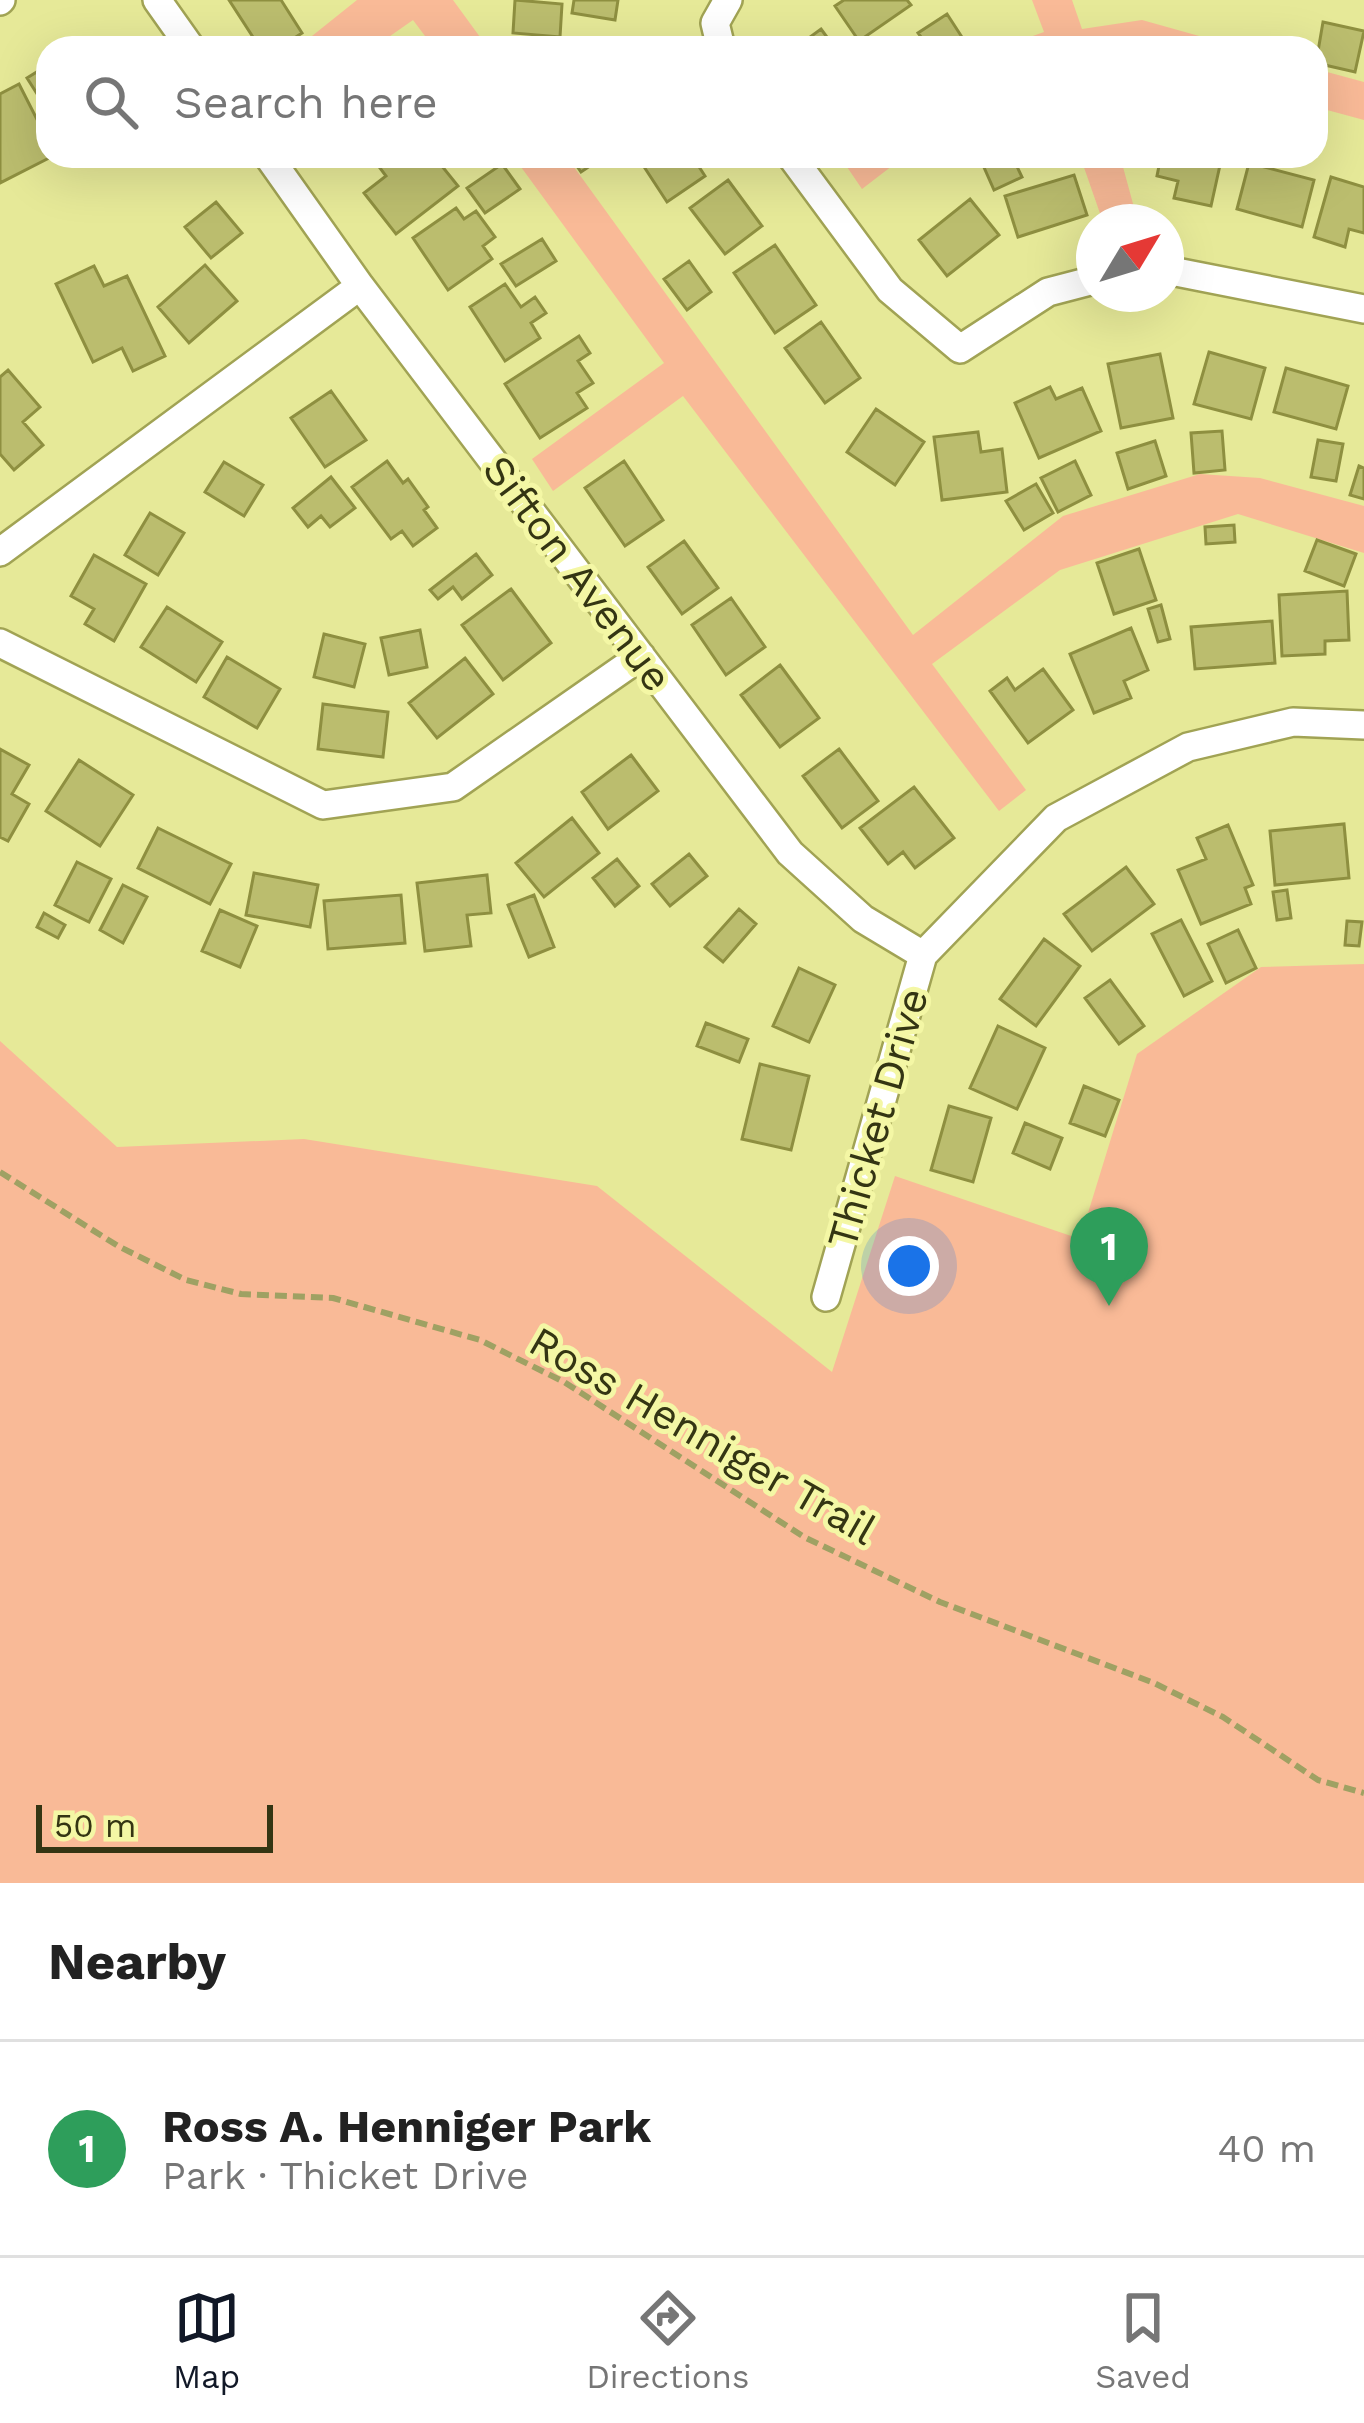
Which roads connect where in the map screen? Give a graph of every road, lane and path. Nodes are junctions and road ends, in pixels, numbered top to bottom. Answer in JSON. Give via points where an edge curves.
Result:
{"nodes":[{"id":1,"x":158,"y":0,"type":"edge"},
{"id":2,"x":728,"y":0,"type":"edge"},
{"id":3,"x":183,"y":36,"type":"edge"},
{"id":4,"x":718,"y":36,"type":"edge"},
{"id":5,"x":276,"y":168,"type":"edge"},
{"id":6,"x":800,"y":168,"type":"edge"},
{"id":7,"x":1184,"y":273,"type":"edge"},
{"id":8,"x":1076,"y":285,"type":"edge"},
{"id":9,"x":359,"y":286,"type":"junction"},
{"id":10,"x":1364,"y":309,"type":"edge"},
{"id":11,"x":0,"y":552,"type":"edge"},
{"id":12,"x":0,"y":643,"type":"edge"},
{"id":13,"x":641,"y":656,"type":"junction"},
{"id":14,"x":1364,"y":725,"type":"edge"},
{"id":15,"x":923,"y":955,"type":"junction"},
{"id":16,"x":0,"y":1172,"type":"edge"},
{"id":17,"x":826,"y":1297,"type":"dead end"},
{"id":18,"x":1364,"y":1793,"type":"edge"}],
"edges":[{"from":1,"to":3,"type":"street"},
{"from":2,"to":4,"type":"street","via":[[715,23]]},
{"from":5,"to":9,"type":"street","name":"Sifton Avenue"},
{"from":6,"to":8,"type":"street","via":[[890,290],[960,349],[1048,292]]},
{"from":7,"to":10,"type":"street"},
{"from":9,"to":11,"type":"street"},
{"from":9,"to":13,"type":"street","name":"Sifton Avenue"},
{"from":12,"to":13,"type":"street","via":[[322,805],[453,787]]},
{"from":13,"to":15,"type":"street","name":"Sifton Avenue","via":[[790,853],[863,919]]},
{"from":14,"to":15,"type":"street","name":"Thicket Drive","via":[[1293,722],[1187,747],[1056,818]]},
{"from":15,"to":17,"type":"street","name":"Thicket Drive"},
{"from":16,"to":18,"type":"path","name":"Ross Henniger Trail","via":[[186,1280],[241,1294],[333,1298],[480,1340],[565,1382],[804,1537],[940,1602],[1154,1683],[1318,1780]]}]}
